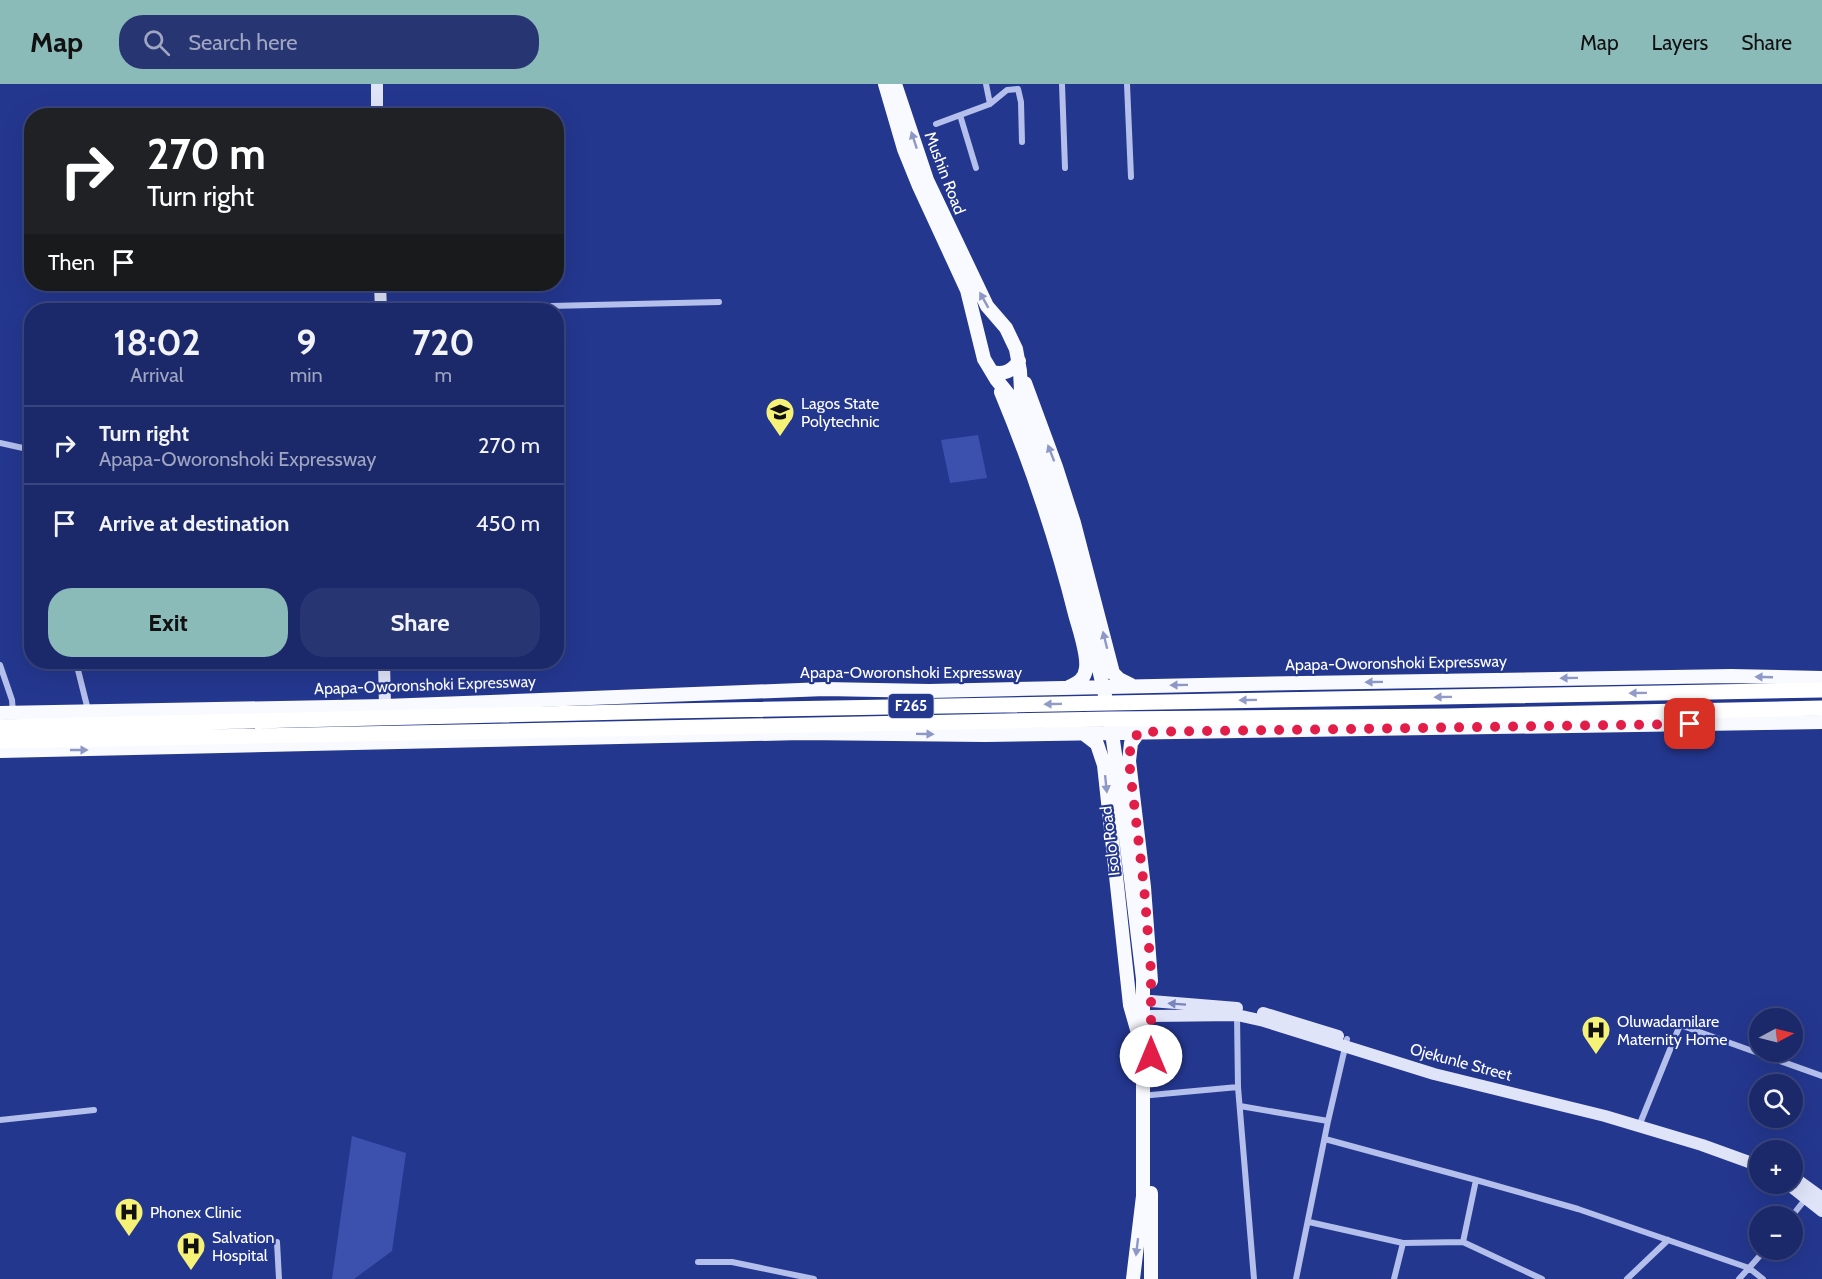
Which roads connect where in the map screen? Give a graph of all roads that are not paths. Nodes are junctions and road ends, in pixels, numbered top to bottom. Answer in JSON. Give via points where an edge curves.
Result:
{"nodes":[{"id":1,"x":377,"y":84,"type":"edge"},
{"id":2,"x":885,"y":84,"type":"edge"},
{"id":3,"x":895,"y":84,"type":"edge"},
{"id":4,"x":986,"y":84,"type":"edge"},
{"id":5,"x":1062,"y":84,"type":"edge"},
{"id":6,"x":1127,"y":84,"type":"edge"},
{"id":7,"x":990,"y":104,"type":"junction"},
{"id":8,"x":377,"y":108,"type":"edge"},
{"id":9,"x":960,"y":115,"type":"junction"},
{"id":10,"x":936,"y":124,"type":"dead end"},
{"id":11,"x":1022,"y":142,"type":"dead end"},
{"id":12,"x":976,"y":168,"type":"dead end"},
{"id":13,"x":1065,"y":168,"type":"dead end"},
{"id":14,"x":1131,"y":177,"type":"dead end"},
{"id":15,"x":964,"y":270,"type":"junction"},
{"id":16,"x":719,"y":302,"type":"dead end"},
{"id":17,"x":564,"y":306,"type":"edge"},
{"id":18,"x":1000,"y":322,"type":"junction"},
{"id":19,"x":978,"y":335,"type":"junction"},
{"id":20,"x":1019,"y":366,"type":"junction"},
{"id":21,"x":994,"y":376,"type":"junction"},
{"id":22,"x":1022,"y":411,"type":"junction"},
{"id":23,"x":0,"y":443,"type":"edge"},
{"id":24,"x":24,"y":448,"type":"edge"},
{"id":25,"x":0,"y":665,"type":"edge"},
{"id":26,"x":78,"y":669,"type":"edge"},
{"id":27,"x":384,"y":669,"type":"edge"},
{"id":28,"x":1822,"y":678,"type":"edge"},
{"id":29,"x":1133,"y":686,"type":"junction"},
{"id":30,"x":1067,"y":688,"type":"junction"},
{"id":31,"x":1822,"y":690,"type":"edge"},
{"id":32,"x":385,"y":706,"type":"junction"},
{"id":33,"x":1822,"y":708,"type":"edge"},
{"id":34,"x":88,"y":711,"type":"junction"},
{"id":35,"x":7,"y":713,"type":"edge"},
{"id":36,"x":1822,"y":722,"type":"edge"},
{"id":37,"x":0,"y":727,"type":"edge"},
{"id":38,"x":1139,"y":732,"type":"junction"},
{"id":39,"x":1084,"y":734,"type":"junction"},
{"id":40,"x":0,"y":741,"type":"edge"},
{"id":41,"x":0,"y":751,"type":"edge"},
{"id":42,"x":1143,"y":979,"type":"junction"},
{"id":43,"x":1151,"y":1001,"type":"junction"},
{"id":44,"x":1237,"y":1015,"type":"junction"},
{"id":45,"x":1150,"y":1016,"type":"junction"},
{"id":46,"x":1346,"y":1042,"type":"junction"},
{"id":47,"x":1143,"y":1049,"type":"junction"},
{"id":48,"x":1822,"y":1076,"type":"edge"},
{"id":49,"x":1238,"y":1088,"type":"junction"},
{"id":50,"x":1151,"y":1095,"type":"junction"},
{"id":51,"x":1240,"y":1106,"type":"junction"},
{"id":52,"x":94,"y":1110,"type":"dead end"},
{"id":53,"x":0,"y":1120,"type":"edge"},
{"id":54,"x":1328,"y":1121,"type":"junction"},
{"id":55,"x":1641,"y":1122,"type":"junction"},
{"id":56,"x":1325,"y":1139,"type":"junction"},
{"id":57,"x":1749,"y":1153,"type":"edge"},
{"id":58,"x":1749,"y":1162,"type":"edge"},
{"id":59,"x":1476,"y":1179,"type":"junction"},
{"id":60,"x":1803,"y":1187,"type":"edge"},
{"id":61,"x":1803,"y":1193,"type":"edge"},
{"id":62,"x":1817,"y":1201,"type":"edge"},
{"id":63,"x":1803,"y":1209,"type":"edge"},
{"id":64,"x":1309,"y":1222,"type":"junction"},
{"id":65,"x":1668,"y":1240,"type":"junction"},
{"id":66,"x":277,"y":1242,"type":"dead end"},
{"id":67,"x":1463,"y":1242,"type":"junction"},
{"id":68,"x":1403,"y":1243,"type":"junction"},
{"id":69,"x":1756,"y":1260,"type":"edge"},
{"id":70,"x":698,"y":1262,"type":"dead end"},
{"id":71,"x":1749,"y":1268,"type":"junction"},
{"id":72,"x":279,"y":1279,"type":"edge"},
{"id":73,"x":814,"y":1279,"type":"edge"},
{"id":74,"x":1133,"y":1279,"type":"edge"},
{"id":75,"x":1151,"y":1279,"type":"edge"},
{"id":76,"x":1254,"y":1279,"type":"edge"},
{"id":77,"x":1296,"y":1279,"type":"edge"},
{"id":78,"x":1394,"y":1279,"type":"edge"},
{"id":79,"x":1542,"y":1279,"type":"edge"},
{"id":80,"x":1627,"y":1279,"type":"edge"},
{"id":81,"x":1739,"y":1279,"type":"edge"},
{"id":82,"x":1763,"y":1279,"type":"edge"}],
"edges":[{"from":1,"to":8,"type":"street"},
{"from":2,"to":15,"type":"main road","name":"Mushin Road","via":[[919,186]]},
{"from":15,"to":3,"type":"main road","name":"Mushin Road","one_way":true,"via":[[927,180]]},
{"from":4,"to":7,"type":"street"},
{"from":5,"to":13,"type":"street"},
{"from":6,"to":14,"type":"street"},
{"from":7,"to":9,"type":"street"},
{"from":7,"to":11,"type":"street","via":[[1007,90],[1018,89]]},
{"from":9,"to":10,"type":"street"},
{"from":9,"to":12,"type":"street"},
{"from":18,"to":15,"type":"main road","one_way":true},
{"from":15,"to":19,"type":"main road"},
{"from":16,"to":17,"type":"street"},
{"from":18,"to":19,"type":"main road","via":[[986,323]]},
{"from":18,"to":20,"type":"main road","via":[[1013,341]]},
{"from":19,"to":21,"type":"main road","via":[[984,359]]},
{"from":20,"to":21,"type":"main road"},
{"from":20,"to":22,"type":"main road"},
{"from":29,"to":20,"type":"main road","one_way":true,"via":[[1113,673],[1074,523]]},
{"from":21,"to":22,"type":"main road"},
{"from":21,"to":30,"type":"main road","via":[[1052,527],[1081,637],[1085,673],[1078,683]]},
{"from":22,"to":42,"type":"main road","name":"Isolo Road","via":[[1060,518],[1101,674],[1115,750]]},
{"from":23,"to":24,"type":"street"},
{"from":25,"to":35,"type":"street","via":[[12,700]]},
{"from":26,"to":34,"type":"street"},
{"from":27,"to":32,"type":"street"},
{"from":28,"to":29,"type":"main road","name":"Apapa-Oworonshoki Expressway","one_way":true,"via":[[1731,676]]},
{"from":29,"to":30,"type":"main road","name":"Apapa-Oworonshoki Expressway"},
{"from":30,"to":32,"type":"main road","name":"Apapa-Oworonshoki Expressway","via":[[825,689]]},
{"from":31,"to":37,"type":"highway","name":"Apapa-Oworonshoki Expressway","number":"F265","one_way":true},
{"from":32,"to":34,"type":"main road","name":"Apapa-Oworonshoki Expressway"},
{"from":33,"to":40,"type":"highway","number":"F265"},
{"from":34,"to":35,"type":"main road","name":"Apapa-Oworonshoki Expressway"},
{"from":36,"to":38,"type":"main road"},
{"from":38,"to":39,"type":"main road"},
{"from":38,"to":43,"type":"main road","via":[[1131,743],[1129,761],[1147,917]]},
{"from":41,"to":39,"type":"main road","one_way":true,"via":[[802,733]]},
{"from":39,"to":47,"type":"main road","one_way":true,"via":[[1097,744],[1104,765],[1130,1005]]},
{"from":42,"to":45,"type":"main road"},
{"from":42,"to":47,"type":"main road","name":"Isolo Road"},
{"from":43,"to":45,"type":"main road"},
{"from":46,"to":43,"type":"street","name":"Ojekunle Street","one_way":true,"via":[[1288,1019],[1247,1009]]},
{"from":44,"to":45,"type":"street","name":"Ojekunle Street"},
{"from":44,"to":46,"type":"street","name":"Ojekunle Street"},
{"from":44,"to":49,"type":"street"},
{"from":45,"to":50,"type":"main road"},
{"from":46,"to":54,"type":"street"},
{"from":46,"to":55,"type":"street","name":"Ojekunle Street","via":[[1434,1074]]},
{"from":47,"to":74,"type":"main road","name":"Isolo Road","one_way":true,"via":[[1143,1196]]},
{"from":48,"to":55,"type":"street","via":[[1680,1025]]},
{"from":49,"to":50,"type":"street"},
{"from":49,"to":51,"type":"street"},
{"from":50,"to":75,"type":"main road"},
{"from":51,"to":54,"type":"street"},
{"from":51,"to":76,"type":"street"},
{"from":52,"to":53,"type":"street"},
{"from":54,"to":56,"type":"street"},
{"from":55,"to":57,"type":"street","name":"Ojekunle Street"},
{"from":55,"to":58,"type":"street","name":"Ojekunle Street"},
{"from":56,"to":59,"type":"street"},
{"from":56,"to":64,"type":"street"},
{"from":59,"to":65,"type":"street"},
{"from":59,"to":67,"type":"street"},
{"from":60,"to":62,"type":"street"},
{"from":61,"to":62,"type":"street"},
{"from":62,"to":63,"type":"street"},
{"from":64,"to":68,"type":"street"},
{"from":64,"to":77,"type":"street"},
{"from":65,"to":71,"type":"street"},
{"from":65,"to":80,"type":"street"},
{"from":66,"to":72,"type":"street"},
{"from":67,"to":68,"type":"street"},
{"from":67,"to":79,"type":"street"},
{"from":68,"to":78,"type":"street"},
{"from":69,"to":71,"type":"street"},
{"from":70,"to":73,"type":"street","via":[[732,1262]]},
{"from":71,"to":81,"type":"street"},
{"from":71,"to":82,"type":"street"}]}
